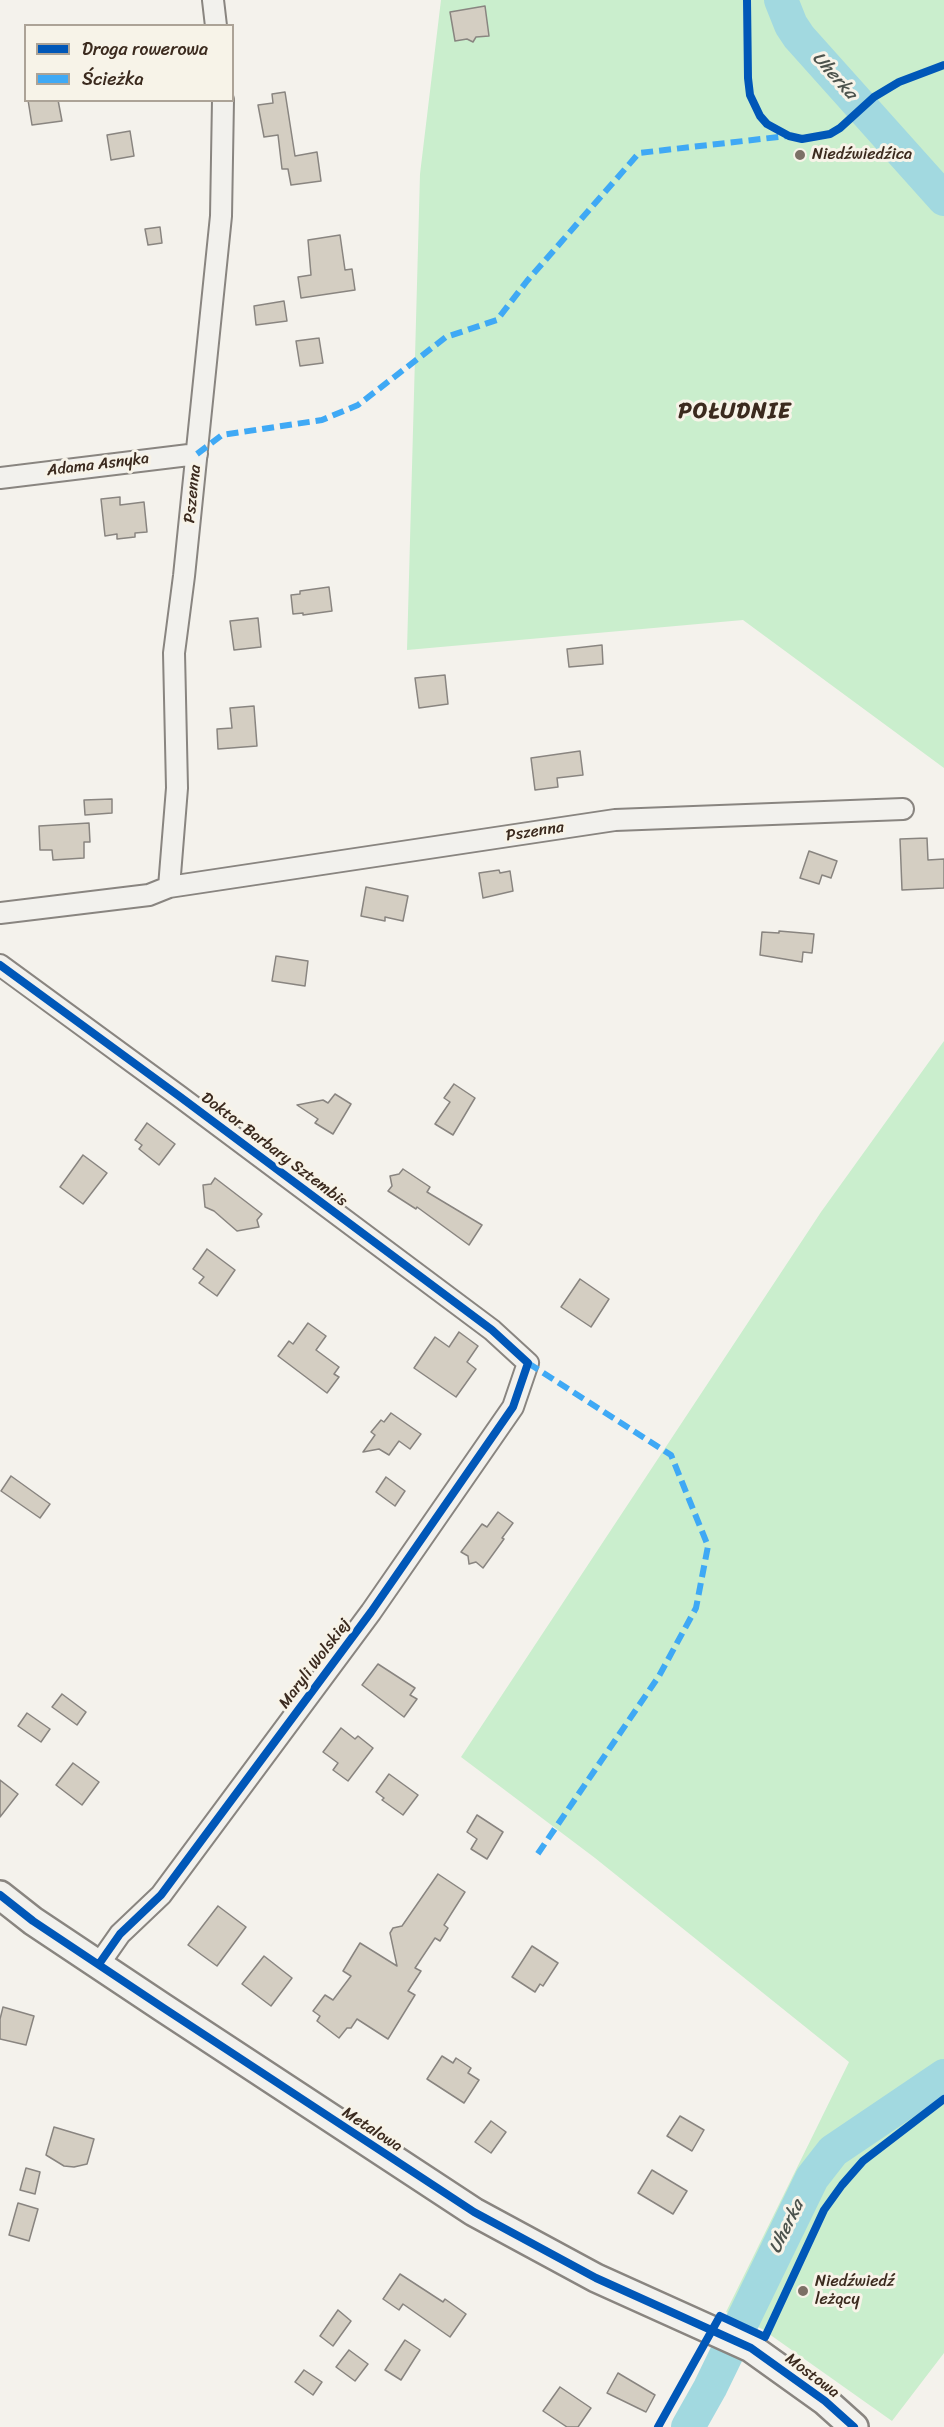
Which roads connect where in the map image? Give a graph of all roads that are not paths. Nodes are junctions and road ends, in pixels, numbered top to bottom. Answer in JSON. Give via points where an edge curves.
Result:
{"nodes":[{"id":1,"x":213,"y":0,"type":"edge"},
{"id":2,"x":216,"y":24,"type":"edge"},
{"id":3,"x":223,"y":102,"type":"edge"},
{"id":4,"x":197,"y":454,"type":"junction"},
{"id":5,"x":0,"y":478,"type":"edge"},
{"id":6,"x":903,"y":809,"type":"dead end"},
{"id":7,"x":169,"y":887,"type":"junction"},
{"id":8,"x":0,"y":913,"type":"edge"},
{"id":9,"x":0,"y":965,"type":"edge"},
{"id":10,"x":528,"y":1363,"type":"joint"},
{"id":11,"x":0,"y":1895,"type":"edge"},
{"id":12,"x":99,"y":1964,"type":"junction"},
{"id":13,"x":751,"y":2348,"type":"joint"},
{"id":14,"x":854,"y":2427,"type":"edge"}],
"edges":[{"from":1,"to":2,"type":"street"},
{"from":3,"to":4,"type":"street","name":"Pszenna","via":[[221,216]]},
{"from":4,"to":5,"type":"street","name":"Adama Asnyka"},
{"from":4,"to":7,"type":"street","name":"Pszenna","via":[[174,652],[177,788]]},
{"from":6,"to":7,"type":"street","name":"Pszenna","via":[[615,820]]},
{"from":7,"to":8,"type":"street","name":"Pszenna","via":[[149,895]]},
{"from":9,"to":10,"type":"street","name":"Doktor Barbary Sztembis","via":[[482,1323]]},
{"from":10,"to":12,"type":"street","name":"Maryli Wolskiej","via":[[513,1407],[371,1612],[161,1895],[120,1934]]},
{"from":11,"to":12,"type":"street","name":"Metalowa"},
{"from":12,"to":13,"type":"street","name":"Metalowa","via":[[474,2212],[596,2278]]},
{"from":13,"to":14,"type":"street","name":"Mostowa"}]}
